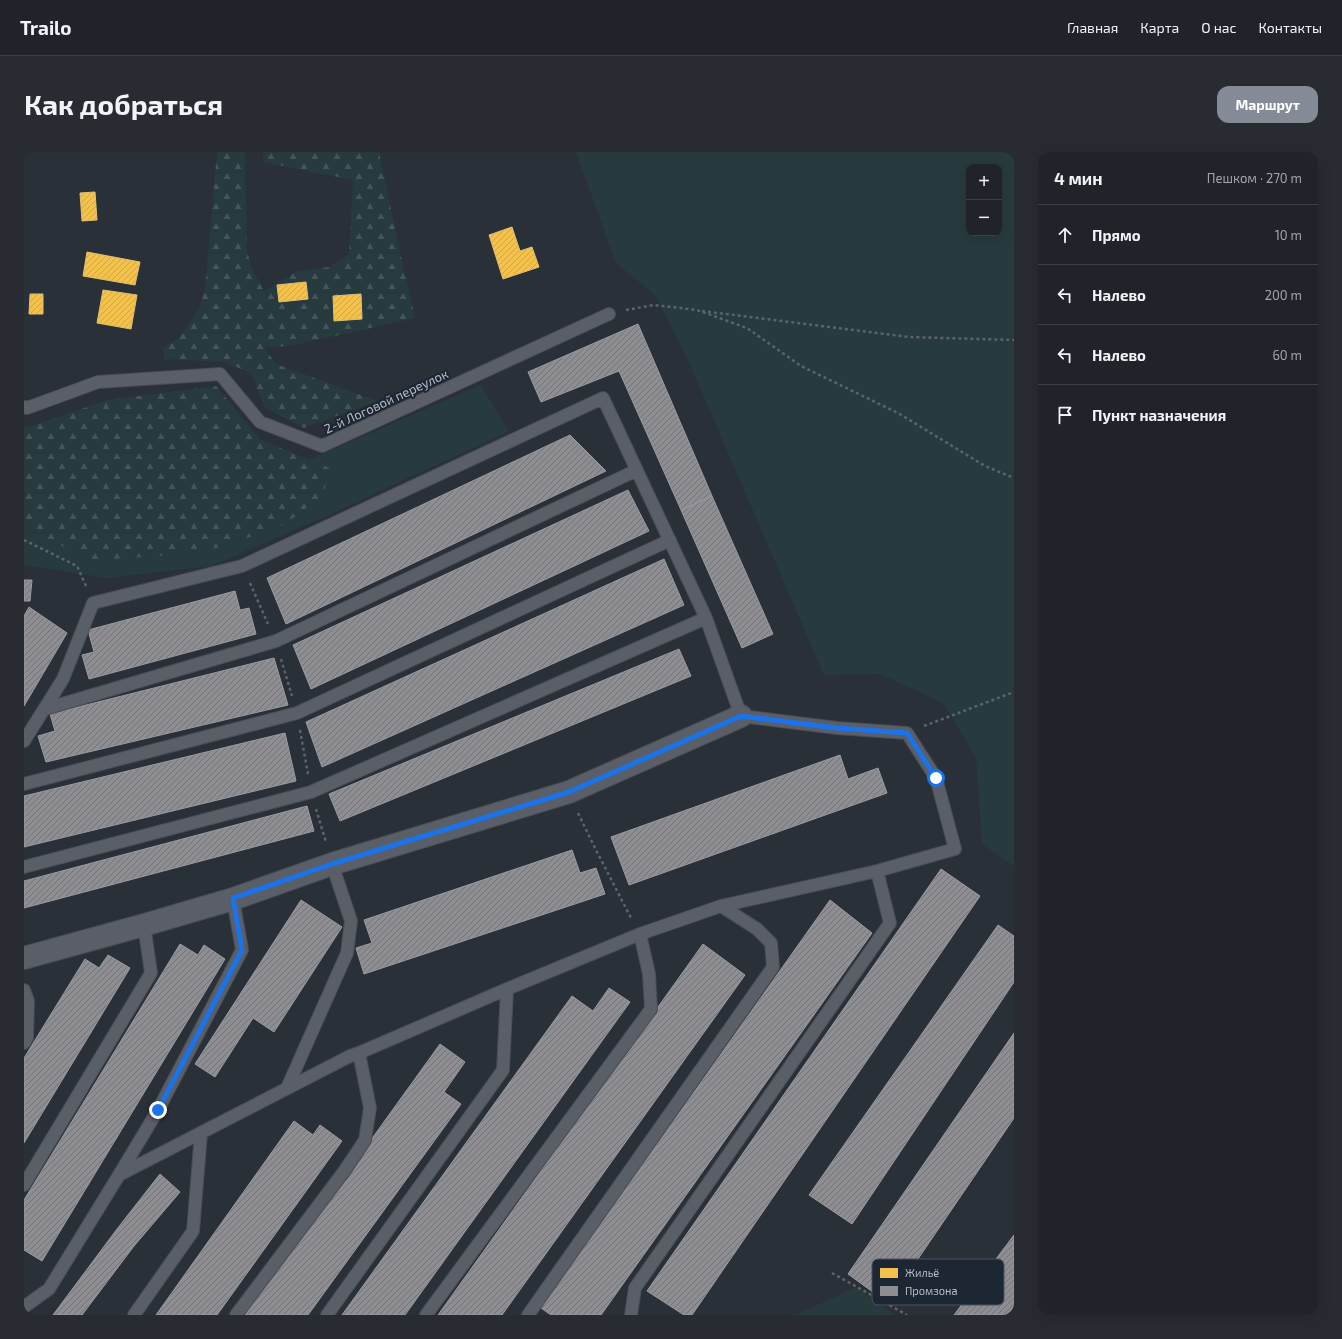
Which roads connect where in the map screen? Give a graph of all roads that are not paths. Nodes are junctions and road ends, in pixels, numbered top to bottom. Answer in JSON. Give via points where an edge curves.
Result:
{"nodes":[{"id":1,"x":608,"y":314,"type":"road end"},
{"id":2,"x":24,"y":408,"type":"edge"},
{"id":3,"x":637,"y":470,"type":"junction"},
{"id":4,"x":670,"y":540,"type":"junction"},
{"id":5,"x":706,"y":618,"type":"junction"},
{"id":6,"x":45,"y":709,"type":"junction"},
{"id":7,"x":741,"y":716,"type":"junction"},
{"id":8,"x":24,"y":741,"type":"edge"},
{"id":9,"x":24,"y":784,"type":"edge"},
{"id":10,"x":332,"y":864,"type":"junction"},
{"id":11,"x":24,"y":867,"type":"edge"},
{"id":12,"x":877,"y":871,"type":"junction"},
{"id":13,"x":233,"y":898,"type":"junction"},
{"id":14,"x":721,"y":906,"type":"junction"},
{"id":15,"x":144,"y":926,"type":"junction"},
{"id":16,"x":640,"y":934,"type":"junction"},
{"id":17,"x":24,"y":958,"type":"edge"},
{"id":18,"x":507,"y":989,"type":"junction"},
{"id":19,"x":24,"y":990,"type":"edge"},
{"id":20,"x":24,"y":1043,"type":"edge"},
{"id":21,"x":359,"y":1053,"type":"junction"},
{"id":22,"x":287,"y":1088,"type":"junction"},
{"id":23,"x":201,"y":1133,"type":"junction"},
{"id":24,"x":119,"y":1175,"type":"junction"},
{"id":25,"x":24,"y":1185,"type":"edge"},
{"id":26,"x":24,"y":1308,"type":"edge"},
{"id":27,"x":134,"y":1315,"type":"edge"},
{"id":28,"x":236,"y":1315,"type":"edge"},
{"id":29,"x":327,"y":1315,"type":"edge"},
{"id":30,"x":426,"y":1315,"type":"edge"},
{"id":31,"x":528,"y":1315,"type":"edge"},
{"id":32,"x":631,"y":1315,"type":"edge"}],
"edges":[{"from":1,"to":2,"type":"lane","name":"2-й Логовой переулок","via":[[322,446],[260,422],[220,374],[98,382]]},
{"from":3,"to":4,"type":"lane"},
{"from":3,"to":6,"type":"lane","via":[[276,640]]},
{"from":3,"to":6,"type":"lane","via":[[603,398],[242,566],[93,603],[63,679]]},
{"from":4,"to":5,"type":"lane"},
{"from":4,"to":9,"type":"lane","via":[[297,713]]},
{"from":5,"to":7,"type":"lane"},
{"from":5,"to":11,"type":"lane","via":[[311,792]]},
{"from":6,"to":8,"type":"lane"},
{"from":7,"to":10,"type":"street","via":[[569,792]]},
{"from":7,"to":12,"type":"lane","via":[[837,728],[907,733],[936,778],[955,848]]},
{"from":10,"to":13,"type":"street"},
{"from":10,"to":22,"type":"lane","via":[[351,922],[347,953]]},
{"from":12,"to":14,"type":"lane"},
{"from":12,"to":32,"type":"lane","via":[[890,923],[635,1288]]},
{"from":13,"to":15,"type":"street"},
{"from":13,"to":24,"type":"lane","via":[[242,950],[158,1110]]},
{"from":14,"to":16,"type":"lane"},
{"from":14,"to":31,"type":"lane","via":[[757,929],[771,943],[773,967]]},
{"from":15,"to":17,"type":"street"},
{"from":15,"to":25,"type":"lane","via":[[151,973]]},
{"from":16,"to":18,"type":"lane"},
{"from":16,"to":30,"type":"lane","via":[[649,974],[651,1009]]},
{"from":18,"to":21,"type":"lane"},
{"from":18,"to":29,"type":"lane","via":[[503,1070]]},
{"from":19,"to":20,"type":"lane","via":[[28,1001],[27,1038]]},
{"from":21,"to":22,"type":"lane"},
{"from":21,"to":28,"type":"lane","via":[[370,1108],[365,1140]]},
{"from":22,"to":23,"type":"lane"},
{"from":23,"to":24,"type":"lane"},
{"from":23,"to":27,"type":"lane","via":[[193,1231]]},
{"from":24,"to":26,"type":"lane","via":[[49,1289]]}]}
